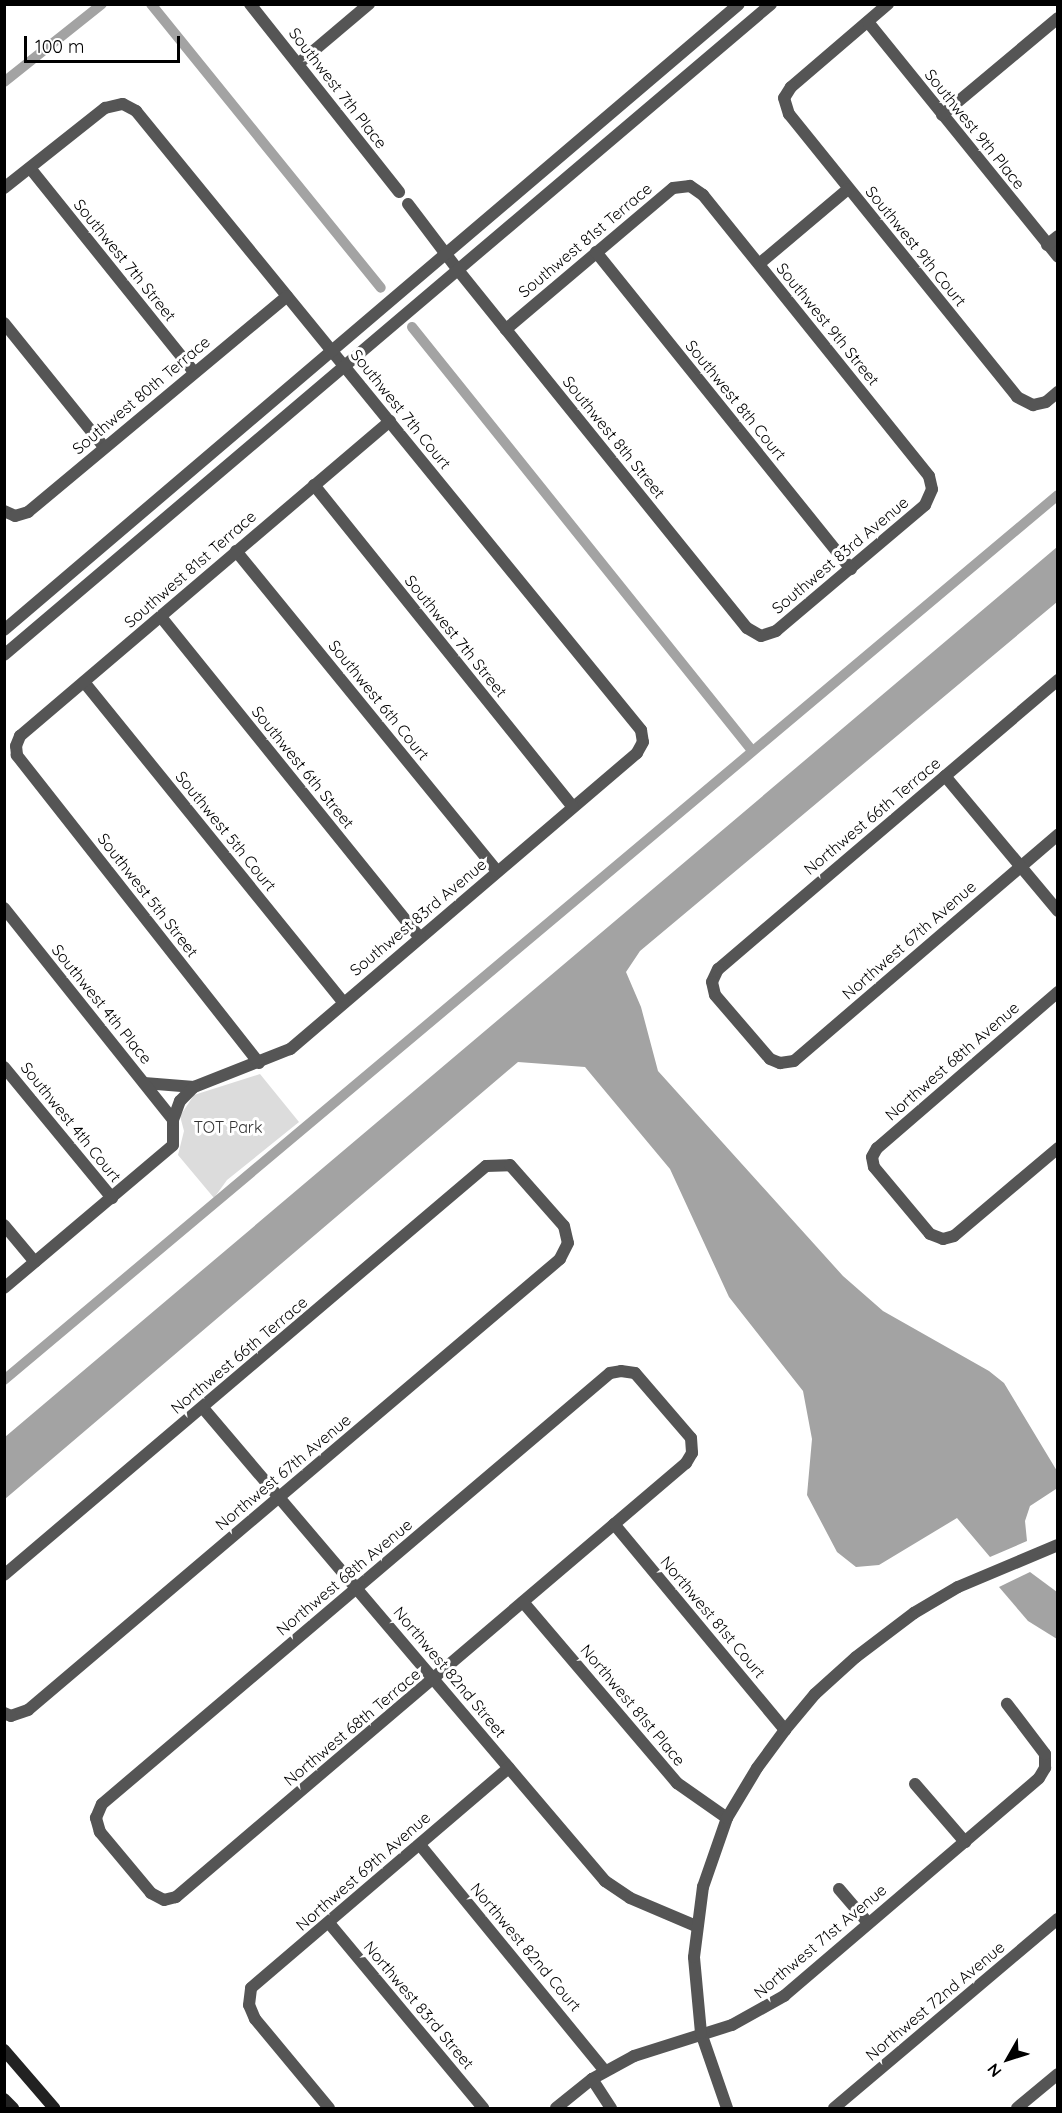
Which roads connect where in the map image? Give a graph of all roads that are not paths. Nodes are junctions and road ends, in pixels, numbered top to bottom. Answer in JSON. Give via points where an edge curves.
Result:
{"nodes":[{"id":1,"x":250,"y":4,"type":"edge"},
{"id":2,"x":369,"y":4,"type":"edge"},
{"id":3,"x":740,"y":4,"type":"edge"},
{"id":4,"x":771,"y":4,"type":"edge"},
{"id":5,"x":888,"y":4,"type":"edge"},
{"id":6,"x":1058,"y":18,"type":"edge"},
{"id":7,"x":868,"y":21,"type":"junction"},
{"id":8,"x":298,"y":64,"type":"junction"},
{"id":9,"x":942,"y":115,"type":"junction"},
{"id":10,"x":30,"y":168,"type":"junction"},
{"id":11,"x":690,"y":186,"type":"joint"},
{"id":12,"x":4,"y":188,"type":"edge"},
{"id":13,"x":848,"y":189,"type":"junction"},
{"id":14,"x":399,"y":192,"type":"dead end"},
{"id":15,"x":408,"y":204,"type":"dead end"},
{"id":16,"x":1058,"y":236,"type":"edge"},
{"id":17,"x":1047,"y":245,"type":"junction"},
{"id":18,"x":596,"y":252,"type":"junction"},
{"id":19,"x":447,"y":253,"type":"junction"},
{"id":20,"x":1058,"y":257,"type":"edge"},
{"id":21,"x":759,"y":264,"type":"junction"},
{"id":22,"x":458,"y":270,"type":"junction"},
{"id":23,"x":287,"y":296,"type":"junction"},
{"id":24,"x":4,"y":323,"type":"edge"},
{"id":25,"x":506,"y":328,"type":"junction"},
{"id":26,"x":332,"y":351,"type":"junction"},
{"id":27,"x":345,"y":366,"type":"junction"},
{"id":28,"x":194,"y":372,"type":"junction"},
{"id":29,"x":1058,"y":392,"type":"edge"},
{"id":30,"x":390,"y":421,"type":"junction"},
{"id":31,"x":104,"y":447,"type":"junction"},
{"id":32,"x":314,"y":485,"type":"junction"},
{"id":33,"x":932,"y":489,"type":"joint"},
{"id":34,"x":10,"y":513,"type":"edge"},
{"id":35,"x":236,"y":551,"type":"junction"},
{"id":36,"x":851,"y":568,"type":"junction"},
{"id":37,"x":161,"y":617,"type":"junction"},
{"id":38,"x":4,"y":630,"type":"edge"},
{"id":39,"x":761,"y":636,"type":"joint"},
{"id":40,"x":4,"y":656,"type":"edge"},
{"id":41,"x":1058,"y":680,"type":"edge"},
{"id":42,"x":84,"y":682,"type":"junction"},
{"id":43,"x":643,"y":742,"type":"joint"},
{"id":44,"x":16,"y":746,"type":"joint"},
{"id":45,"x":945,"y":776,"type":"junction"},
{"id":46,"x":573,"y":807,"type":"junction"},
{"id":47,"x":1058,"y":835,"type":"edge"},
{"id":48,"x":1020,"y":867,"type":"junction"},
{"id":49,"x":497,"y":871,"type":"junction"},
{"id":50,"x":4,"y":908,"type":"edge"},
{"id":51,"x":1058,"y":911,"type":"edge"},
{"id":52,"x":420,"y":938,"type":"junction"},
{"id":53,"x":1058,"y":992,"type":"edge"},
{"id":54,"x":343,"y":1002,"type":"junction"},
{"id":55,"x":259,"y":1063,"type":"junction"},
{"id":56,"x":780,"y":1063,"type":"joint"},
{"id":57,"x":4,"y":1067,"type":"edge"},
{"id":58,"x":144,"y":1083,"type":"junction"},
{"id":59,"x":194,"y":1087,"type":"junction"},
{"id":60,"x":174,"y":1120,"type":"junction"},
{"id":61,"x":1058,"y":1148,"type":"edge"},
{"id":62,"x":112,"y":1198,"type":"junction"},
{"id":63,"x":4,"y":1225,"type":"edge"},
{"id":64,"x":568,"y":1243,"type":"joint"},
{"id":65,"x":35,"y":1262,"type":"junction"},
{"id":66,"x":4,"y":1288,"type":"edge"},
{"id":67,"x":203,"y":1408,"type":"junction"},
{"id":68,"x":693,"y":1453,"type":"joint"},
{"id":69,"x":279,"y":1497,"type":"junction"},
{"id":70,"x":614,"y":1524,"type":"junction"},
{"id":71,"x":1058,"y":1545,"type":"edge"},
{"id":72,"x":4,"y":1575,"type":"edge"},
{"id":73,"x":357,"y":1588,"type":"junction"},
{"id":74,"x":524,"y":1602,"type":"junction"},
{"id":75,"x":433,"y":1679,"type":"junction"},
{"id":76,"x":1006,"y":1704,"type":"dead end"},
{"id":77,"x":8,"y":1714,"type":"edge"},
{"id":78,"x":785,"y":1730,"type":"junction"},
{"id":79,"x":509,"y":1768,"type":"junction"},
{"id":80,"x":915,"y":1784,"type":"dead end"},
{"id":81,"x":727,"y":1818,"type":"junction"},
{"id":82,"x":964,"y":1842,"type":"junction"},
{"id":83,"x":420,"y":1845,"type":"junction"},
{"id":84,"x":839,"y":1889,"type":"dead end"},
{"id":85,"x":164,"y":1900,"type":"joint"},
{"id":86,"x":1058,"y":1919,"type":"edge"},
{"id":87,"x":329,"y":1923,"type":"junction"},
{"id":88,"x":868,"y":1923,"type":"junction"},
{"id":89,"x":696,"y":1926,"type":"junction"},
{"id":90,"x":701,"y":2033,"type":"junction"},
{"id":91,"x":4,"y":2050,"type":"edge"},
{"id":92,"x":605,"y":2071,"type":"junction"},
{"id":93,"x":1058,"y":2074,"type":"edge"},
{"id":94,"x":592,"y":2079,"type":"junction"},
{"id":95,"x":4,"y":2099,"type":"edge"},
{"id":96,"x":13,"y":2109,"type":"edge"},
{"id":97,"x":54,"y":2109,"type":"edge"},
{"id":98,"x":329,"y":2109,"type":"edge"},
{"id":99,"x":483,"y":2109,"type":"edge"},
{"id":100,"x":556,"y":2109,"type":"edge"},
{"id":101,"x":611,"y":2109,"type":"edge"},
{"id":102,"x":727,"y":2109,"type":"edge"},
{"id":103,"x":834,"y":2109,"type":"edge"},
{"id":104,"x":1017,"y":2109,"type":"edge"}],
"edges":[{"from":1,"to":8,"type":"street","name":"Southwest 7th Place"},
{"from":2,"to":8,"type":"street"},
{"from":3,"to":19,"type":"street"},
{"from":4,"to":22,"type":"street"},
{"from":5,"to":7,"type":"street"},
{"from":6,"to":9,"type":"street"},
{"from":7,"to":9,"type":"street","name":"Southwest 9th Place"},
{"from":7,"to":13,"type":"street","name":"Southwest 9th Court","via":[[791,87],[784,98],[789,114]]},
{"from":8,"to":14,"type":"street","name":"Southwest 7th Place"},
{"from":9,"to":17,"type":"street","name":"Southwest 9th Place"},
{"from":10,"to":12,"type":"street"},
{"from":10,"to":23,"type":"street","name":"Southwest 7th Court","via":[[105,108],[123,104],[136,111]]},
{"from":10,"to":28,"type":"street","name":"Southwest 7th Street"},
{"from":11,"to":18,"type":"street","name":"Southwest 81st Terrace","via":[[673,188]]},
{"from":11,"to":21,"type":"street","name":"Southwest 9th Street","via":[[703,195]]},
{"from":13,"to":21,"type":"street"},
{"from":13,"to":29,"type":"street","name":"Southwest 9th Court","via":[[1017,398],[1033,405],[1046,402]]},
{"from":15,"to":19,"type":"street"},
{"from":16,"to":17,"type":"street"},
{"from":17,"to":20,"type":"street","name":"Southwest 9th Place"},
{"from":18,"to":25,"type":"street","name":"Southwest 81st Terrace"},
{"from":18,"to":36,"type":"street","name":"Southwest 8th Court"},
{"from":19,"to":22,"type":"street","name":"Southwest 8th Street"},
{"from":19,"to":26,"type":"street"},
{"from":21,"to":33,"type":"street","name":"Southwest 9th Street","via":[[929,476]]},
{"from":22,"to":25,"type":"street","name":"Southwest 8th Street"},
{"from":22,"to":27,"type":"street"},
{"from":23,"to":26,"type":"street","name":"Southwest 7th Court"},
{"from":23,"to":28,"type":"street","name":"Southwest 80th Terrace"},
{"from":24,"to":31,"type":"street"},
{"from":25,"to":39,"type":"street","name":"Southwest 8th Street","via":[[747,628]]},
{"from":26,"to":27,"type":"street","name":"Southwest 7th Court"},
{"from":26,"to":38,"type":"street"},
{"from":27,"to":30,"type":"street","name":"Southwest 7th Court"},
{"from":27,"to":40,"type":"street"},
{"from":28,"to":31,"type":"street","name":"Southwest 80th Terrace"},
{"from":30,"to":32,"type":"street","name":"Southwest 81st Terrace"},
{"from":30,"to":43,"type":"street","name":"Southwest 7th Court","via":[[641,730]]},
{"from":31,"to":34,"type":"street","name":"Southwest 80th Terrace","via":[[28,512]]},
{"from":32,"to":35,"type":"street","name":"Southwest 81st Terrace"},
{"from":32,"to":46,"type":"street","name":"Southwest 7th Street"},
{"from":33,"to":36,"type":"street","name":"Southwest 83rd Avenue","via":[[925,505]]},
{"from":35,"to":37,"type":"street","name":"Southwest 81st Terrace"},
{"from":35,"to":49,"type":"street","name":"Southwest 6th Court"},
{"from":36,"to":39,"type":"street","name":"Southwest 83rd Avenue","via":[[776,631]]},
{"from":37,"to":42,"type":"street","name":"Southwest 81st Terrace"},
{"from":37,"to":52,"type":"street","name":"Southwest 6th Street"},
{"from":41,"to":45,"type":"street","name":"Northwest 66th Terrace"},
{"from":42,"to":44,"type":"street","name":"Southwest 81st Terrace","via":[[20,736]]},
{"from":42,"to":54,"type":"street","name":"Southwest 5th Court"},
{"from":43,"to":46,"type":"street","name":"Southwest 83rd Avenue","via":[[637,753]]},
{"from":44,"to":55,"type":"street","name":"Southwest 5th Street","via":[[17,755]]},
{"from":45,"to":48,"type":"street"},
{"from":45,"to":56,"type":"street","name":"Northwest 66th Terrace","via":[[718,969],[712,982],[715,995],[770,1059]]},
{"from":46,"to":49,"type":"street","name":"Southwest 83rd Avenue"},
{"from":47,"to":48,"type":"street","name":"Northwest 67th Avenue"},
{"from":48,"to":51,"type":"street"},
{"from":48,"to":56,"type":"street","name":"Northwest 67th Avenue","via":[[794,1061]]},
{"from":49,"to":52,"type":"street","name":"Southwest 83rd Avenue"},
{"from":50,"to":58,"type":"street","name":"Southwest 4th Place"},
{"from":52,"to":54,"type":"street","name":"Southwest 83rd Avenue"},
{"from":53,"to":61,"type":"street","name":"Northwest 68th Avenue","via":[[877,1148],[872,1157],[874,1167],[930,1234],[944,1239],[954,1236]]},
{"from":54,"to":55,"type":"street","name":"Southwest 83rd Avenue","via":[[290,1049]]},
{"from":55,"to":59,"type":"street","name":"Southwest 83rd Avenue"},
{"from":57,"to":62,"type":"street","name":"Southwest 4th Court"},
{"from":58,"to":59,"type":"street","name":"Southwest 83rd Avenue"},
{"from":58,"to":60,"type":"street","name":"Southwest 4th Place"},
{"from":59,"to":60,"type":"street","via":[[180,1101]]},
{"from":60,"to":62,"type":"street","via":[[173,1145]]},
{"from":62,"to":65,"type":"street"},
{"from":63,"to":65,"type":"street"},
{"from":64,"to":67,"type":"street","name":"Northwest 66th Terrace","via":[[564,1226],[510,1165],[486,1166]]},
{"from":64,"to":69,"type":"street","name":"Northwest 67th Avenue","via":[[561,1258]]},
{"from":65,"to":66,"type":"street"},
{"from":67,"to":69,"type":"street","name":"Northwest 82nd Street"},
{"from":67,"to":72,"type":"street","name":"Northwest 66th Terrace"},
{"from":68,"to":70,"type":"street","name":"Northwest 68th Terrace"},
{"from":68,"to":73,"type":"street","name":"Northwest 68th Avenue","via":[[691,1438],[634,1372],[610,1373]]},
{"from":69,"to":73,"type":"street","name":"Northwest 82nd Street"},
{"from":69,"to":77,"type":"street","name":"Northwest 67th Avenue","via":[[28,1710]]},
{"from":70,"to":74,"type":"street","name":"Northwest 68th Terrace"},
{"from":70,"to":78,"type":"street","name":"Northwest 81st Court"},
{"from":71,"to":78,"type":"street","via":[[958,1587],[914,1612],[815,1694]]},
{"from":73,"to":75,"type":"street","name":"Northwest 82nd Street"},
{"from":73,"to":85,"type":"street","name":"Northwest 68th Avenue","via":[[102,1804],[96,1818],[100,1832],[151,1893]]},
{"from":74,"to":75,"type":"street","name":"Northwest 68th Terrace"},
{"from":74,"to":81,"type":"street","name":"Northwest 81st Place","via":[[677,1783]]},
{"from":75,"to":79,"type":"street","name":"Northwest 82nd Street"},
{"from":75,"to":85,"type":"street","name":"Northwest 68th Terrace","via":[[176,1897]]},
{"from":76,"to":82,"type":"street","name":"Northwest 71st Avenue","via":[[1045,1754],[1045,1768],[1039,1778]]},
{"from":78,"to":81,"type":"street","via":[[757,1767]]},
{"from":79,"to":83,"type":"street","name":"Northwest 69th Avenue"},
{"from":79,"to":89,"type":"street","name":"Northwest 82nd Street","via":[[605,1881],[630,1898]]},
{"from":80,"to":82,"type":"street"},
{"from":81,"to":89,"type":"street","via":[[703,1887]]},
{"from":82,"to":88,"type":"street","name":"Northwest 71st Avenue"},
{"from":83,"to":87,"type":"street","name":"Northwest 69th Avenue"},
{"from":83,"to":92,"type":"street","name":"Northwest 82nd Court"},
{"from":84,"to":88,"type":"street"},
{"from":86,"to":103,"type":"street","name":"Northwest 72nd Avenue"},
{"from":87,"to":98,"type":"street","name":"Northwest 69th Avenue","via":[[251,1988],[249,2005],[255,2019]]},
{"from":87,"to":99,"type":"street","name":"Northwest 83rd Street"},
{"from":88,"to":90,"type":"street","name":"Northwest 71st Avenue","via":[[760,2012]]},
{"from":89,"to":90,"type":"street","via":[[694,1967]]},
{"from":90,"to":92,"type":"street","name":"Northwest 71st Avenue","via":[[634,2056]]},
{"from":90,"to":102,"type":"street"},
{"from":91,"to":97,"type":"main road"},
{"from":92,"to":94,"type":"street","name":"Northwest 71st Avenue"},
{"from":93,"to":104,"type":"street"},
{"from":94,"to":100,"type":"street","name":"Northwest 71st Avenue"},
{"from":94,"to":101,"type":"street"},
{"from":95,"to":96,"type":"main road"}]}
